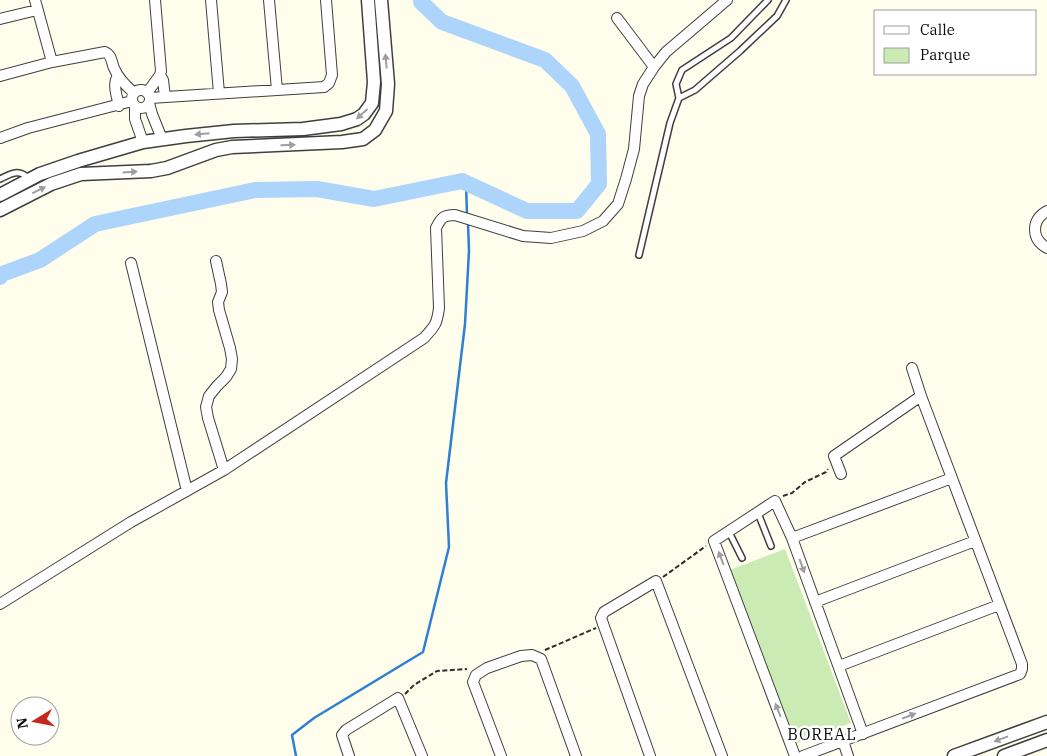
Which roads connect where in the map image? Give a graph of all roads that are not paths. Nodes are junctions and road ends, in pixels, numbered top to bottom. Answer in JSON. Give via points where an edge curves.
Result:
{"nodes":[{"id":1,"x":156,"y":0,"type":"edge"},
{"id":2,"x":212,"y":0,"type":"edge"},
{"id":3,"x":269,"y":0,"type":"edge"},
{"id":4,"x":326,"y":0,"type":"edge"},
{"id":5,"x":368,"y":0,"type":"edge"},
{"id":6,"x":381,"y":0,"type":"edge"},
{"id":7,"x":727,"y":0,"type":"edge"},
{"id":8,"x":768,"y":0,"type":"edge"},
{"id":9,"x":786,"y":0,"type":"edge"},
{"id":10,"x":36,"y":5,"type":"edge"},
{"id":11,"x":617,"y":18,"type":"dead end"},
{"id":12,"x":0,"y":19,"type":"edge"},
{"id":13,"x":52,"y":62,"type":"junction"},
{"id":14,"x":654,"y":67,"type":"junction"},
{"id":15,"x":160,"y":75,"type":"junction"},
{"id":16,"x":0,"y":76,"type":"edge"},
{"id":17,"x":118,"y":76,"type":"junction"},
{"id":18,"x":277,"y":90,"type":"junction"},
{"id":19,"x":219,"y":93,"type":"junction"},
{"id":20,"x":165,"y":96,"type":"junction"},
{"id":21,"x":148,"y":98,"type":"junction"},
{"id":22,"x":679,"y":98,"type":"junction"},
{"id":23,"x":133,"y":100,"type":"junction"},
{"id":24,"x":119,"y":106,"type":"junction"},
{"id":25,"x":234,"y":131,"type":"junction"},
{"id":26,"x":0,"y":138,"type":"edge"},
{"id":27,"x":162,"y":139,"type":"junction"},
{"id":28,"x":143,"y":142,"type":"junction"},
{"id":29,"x":232,"y":147,"type":"junction"},
{"id":30,"x":78,"y":161,"type":"junction"},
{"id":31,"x":81,"y":174,"type":"junction"},
{"id":32,"x":0,"y":179,"type":"edge"},
{"id":33,"x":29,"y":180,"type":"junction"},
{"id":34,"x":0,"y":195,"type":"edge"},
{"id":35,"x":0,"y":210,"type":"edge"},
{"id":36,"x":1047,"y":211,"type":"edge"},
{"id":37,"x":1047,"y":248,"type":"edge"},
{"id":38,"x":639,"y":255,"type":"dead end"},
{"id":39,"x":216,"y":261,"type":"dead end"},
{"id":40,"x":131,"y":263,"type":"dead end"},
{"id":41,"x":912,"y":368,"type":"dead end"},
{"id":42,"x":921,"y":396,"type":"junction"},
{"id":43,"x":224,"y":470,"type":"junction"},
{"id":44,"x":841,"y":474,"type":"dead end"},
{"id":45,"x":952,"y":478,"type":"junction"},
{"id":46,"x":187,"y":491,"type":"junction"},
{"id":47,"x":758,"y":512,"type":"junction"},
{"id":48,"x":729,"y":531,"type":"junction"},
{"id":49,"x":792,"y":538,"type":"junction"},
{"id":50,"x":975,"y":541,"type":"junction"},
{"id":51,"x":771,"y":546,"type":"dead end"},
{"id":52,"x":742,"y":558,"type":"dead end"},
{"id":53,"x":815,"y":602,"type":"junction"},
{"id":54,"x":0,"y":604,"type":"edge"},
{"id":55,"x":999,"y":605,"type":"junction"},
{"id":56,"x":839,"y":666,"type":"junction"},
{"id":57,"x":1047,"y":722,"type":"edge"},
{"id":58,"x":863,"y":734,"type":"junction"},
{"id":59,"x":1047,"y":740,"type":"edge"},
{"id":60,"x":843,"y":741,"type":"junction"},
{"id":61,"x":820,"y":753,"type":"edge"},
{"id":62,"x":349,"y":756,"type":"edge"},
{"id":63,"x":422,"y":756,"type":"edge"},
{"id":64,"x":501,"y":756,"type":"edge"},
{"id":65,"x":576,"y":756,"type":"edge"},
{"id":66,"x":650,"y":756,"type":"edge"},
{"id":67,"x":722,"y":756,"type":"edge"},
{"id":68,"x":796,"y":756,"type":"edge"},
{"id":69,"x":803,"y":756,"type":"edge"},
{"id":70,"x":848,"y":756,"type":"edge"},
{"id":71,"x":954,"y":756,"type":"edge"},
{"id":72,"x":1004,"y":756,"type":"edge"}],
"edges":[{"from":1,"to":15,"type":"street"},
{"from":2,"to":19,"type":"street"},
{"from":3,"to":18,"type":"street"},
{"from":4,"to":18,"type":"street","via":[[331,80],[320,87]]},
{"from":5,"to":25,"type":"street","one_way":true,"via":[[374,82],[372,103],[364,114],[341,124]]},
{"from":29,"to":6,"type":"street","one_way":true,"via":[[342,142],[363,139],[375,130],[386,111],[388,84]]},
{"from":7,"to":14,"type":"street","via":[[666,52]]},
{"from":8,"to":22,"type":"lane","via":[[731,38],[682,70],[676,84]]},
{"from":9,"to":22,"type":"lane","via":[[777,16],[740,51],[695,90]]},
{"from":10,"to":12,"type":"street"},
{"from":10,"to":13,"type":"street"},
{"from":11,"to":14,"type":"street"},
{"from":13,"to":16,"type":"street"},
{"from":13,"to":17,"type":"street","via":[[107,52]]},
{"from":14,"to":43,"type":"street","via":[[639,96],[634,149],[618,204],[603,221],[583,231],[551,238],[524,236],[447,215],[436,228],[439,308],[433,328],[424,338]]},
{"from":15,"to":20,"type":"street"},
{"from":15,"to":21,"type":"street"},
{"from":17,"to":23,"type":"street"},
{"from":17,"to":24,"type":"street","via":[[115,84]]},
{"from":18,"to":19,"type":"street"},
{"from":19,"to":20,"type":"street"},
{"from":20,"to":21,"type":"street"},
{"from":21,"to":23,"type":"street","via":[[144,91],[139,90]]},
{"from":21,"to":23,"type":"street","via":[[145,108],[137,108]]},
{"from":21,"to":27,"type":"street"},
{"from":22,"to":38,"type":"lane","via":[[670,123]]},
{"from":23,"to":24,"type":"street"},
{"from":23,"to":28,"type":"street"},
{"from":24,"to":26,"type":"street"},
{"from":25,"to":27,"type":"street","one_way":true},
{"from":25,"to":29,"type":"street"},
{"from":27,"to":28,"type":"street"},
{"from":28,"to":30,"type":"street"},
{"from":31,"to":29,"type":"street","one_way":true,"via":[[151,171]]},
{"from":30,"to":31,"type":"street"},
{"from":30,"to":33,"type":"street"},
{"from":35,"to":31,"type":"street","one_way":true,"via":[[51,184]]},
{"from":32,"to":33,"type":"lane","via":[[18,172]]},
{"from":33,"to":34,"type":"street"},
{"from":36,"to":37,"type":"street","via":[[1038,219],[1035,229],[1038,240]]},
{"from":39,"to":43,"type":"street","via":[[222,292],[218,310],[232,359],[231,369],[209,396],[206,407]]},
{"from":40,"to":46,"type":"street"},
{"from":41,"to":42,"type":"street"},
{"from":42,"to":44,"type":"street","via":[[834,456]]},
{"from":42,"to":45,"type":"street"},
{"from":43,"to":46,"type":"street"},
{"from":45,"to":49,"type":"street"},
{"from":45,"to":50,"type":"street"},
{"from":46,"to":54,"type":"street","via":[[115,531]]},
{"from":47,"to":48,"type":"street"},
{"from":47,"to":49,"type":"street","via":[[775,501]]},
{"from":47,"to":51,"type":"lane"},
{"from":48,"to":52,"type":"lane"},
{"from":68,"to":48,"type":"street","one_way":true,"via":[[714,541]]},
{"from":49,"to":53,"type":"street","one_way":true},
{"from":50,"to":53,"type":"street"},
{"from":50,"to":55,"type":"street"},
{"from":53,"to":56,"type":"street"},
{"from":55,"to":56,"type":"street"},
{"from":58,"to":55,"type":"street","one_way":true,"via":[[1020,674],[1022,664]]},
{"from":56,"to":58,"type":"street"},
{"from":57,"to":71,"type":"street","one_way":true},
{"from":58,"to":60,"type":"street"},
{"from":59,"to":72,"type":"street"},
{"from":60,"to":61,"type":"street"},
{"from":60,"to":70,"type":"street"},
{"from":61,"to":69,"type":"street"},
{"from":62,"to":63,"type":"street","via":[[342,735],[346,730],[398,698]]},
{"from":64,"to":65,"type":"street","via":[[473,682],[476,675],[487,668],[532,655],[541,659]]},
{"from":66,"to":67,"type":"street","via":[[601,618],[604,612],[656,581]]}]}
